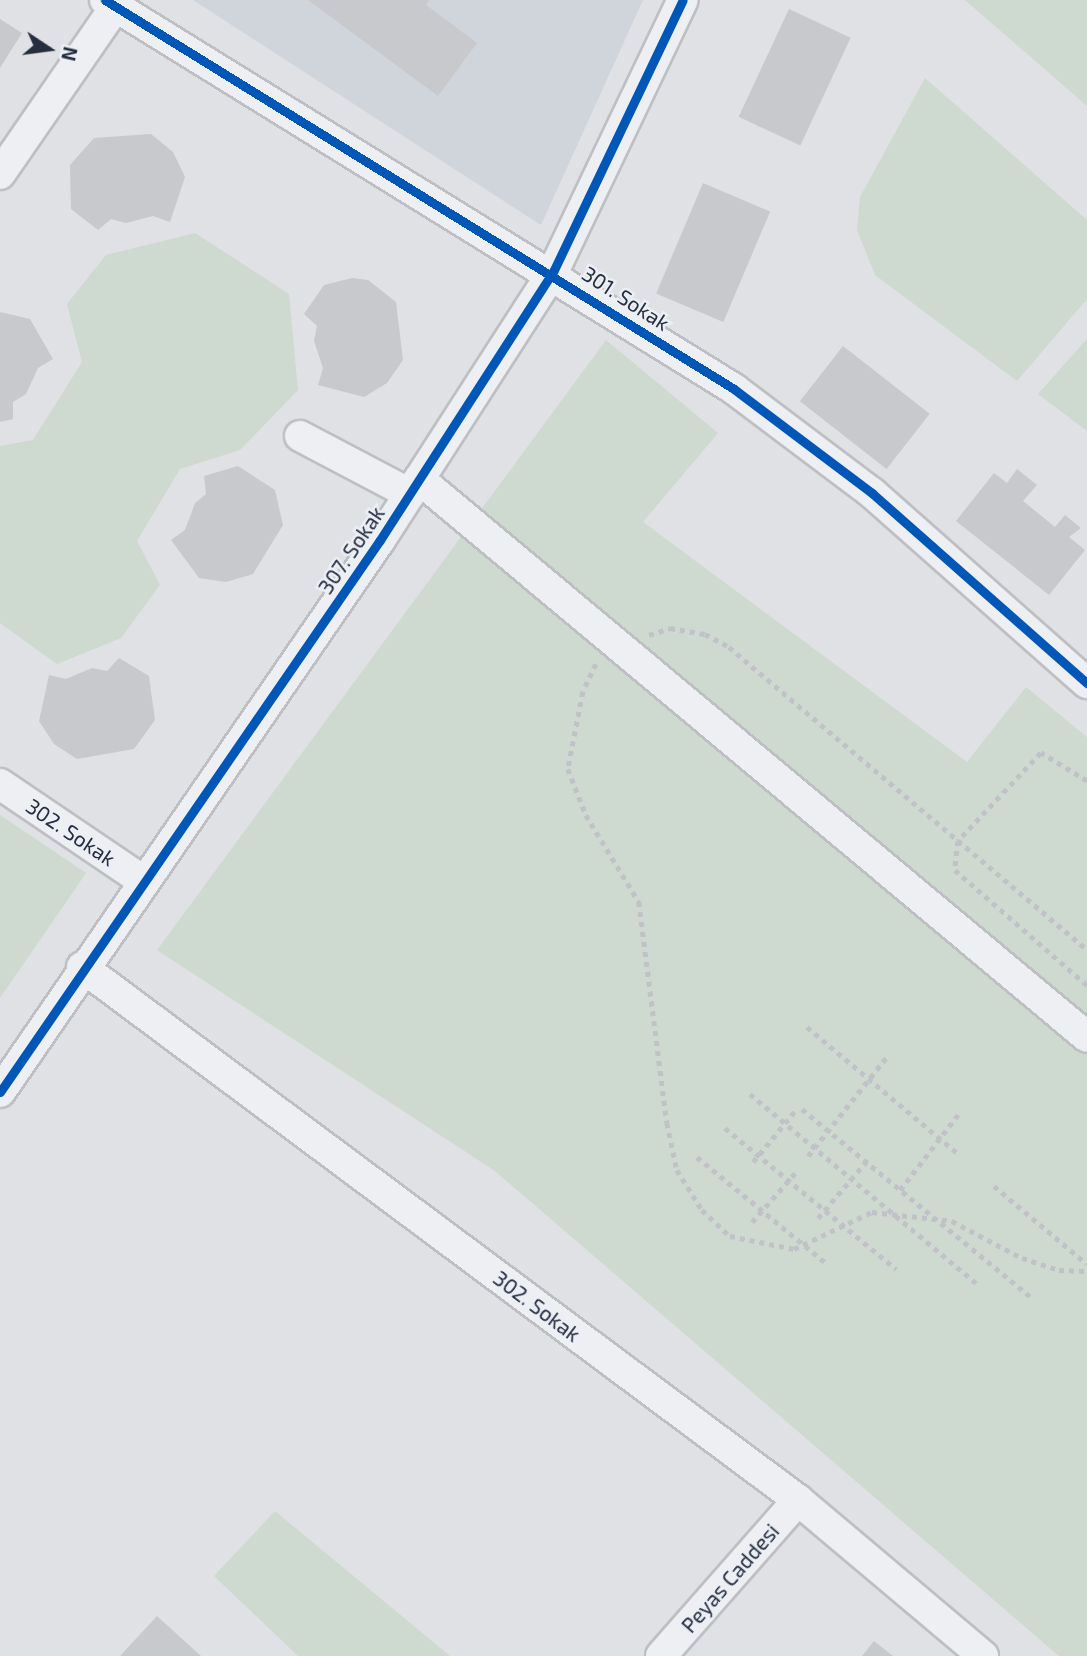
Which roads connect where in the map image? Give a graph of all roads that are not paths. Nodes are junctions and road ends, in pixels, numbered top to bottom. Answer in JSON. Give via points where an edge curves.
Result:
{"nodes":[{"id":1,"x":683,"y":0,"type":"edge"},
{"id":2,"x":113,"y":2,"type":"edge"},
{"id":3,"x":0,"y":174,"type":"edge"},
{"id":4,"x":553,"y":272,"type":"junction"},
{"id":5,"x":300,"y":436,"type":"dead end"},
{"id":6,"x":414,"y":486,"type":"junction"},
{"id":7,"x":1087,"y":683,"type":"edge"},
{"id":8,"x":0,"y":783,"type":"edge"},
{"id":9,"x":142,"y":880,"type":"junction"},
{"id":10,"x":82,"y":967,"type":"junction"},
{"id":11,"x":1087,"y":1037,"type":"edge"},
{"id":12,"x":0,"y":1092,"type":"edge"},
{"id":13,"x":798,"y":1500,"type":"junction"},
{"id":14,"x":661,"y":1656,"type":"edge"},
{"id":15,"x":983,"y":1656,"type":"edge"}],
"edges":[{"from":1,"to":4,"type":"street","name":"307. Sokak"},
{"from":2,"to":3,"type":"street"},
{"from":2,"to":4,"type":"street","name":"301. Sokak"},
{"from":4,"to":6,"type":"street","name":"307. Sokak"},
{"from":4,"to":7,"type":"street","name":"301. Sokak","via":[[734,388],[850,477]]},
{"from":5,"to":6,"type":"street"},
{"from":6,"to":9,"type":"street","name":"307. Sokak"},
{"from":6,"to":11,"type":"street","via":[[622,645]]},
{"from":8,"to":9,"type":"street","name":"302. Sokak"},
{"from":9,"to":10,"type":"street","name":"307. Sokak"},
{"from":10,"to":12,"type":"street","name":"307. Sokak"},
{"from":10,"to":13,"type":"street","name":"302. Sokak"},
{"from":13,"to":14,"type":"street","name":"Peyas Caddesi"},
{"from":13,"to":15,"type":"street","name":"302. Sokak"}]}
